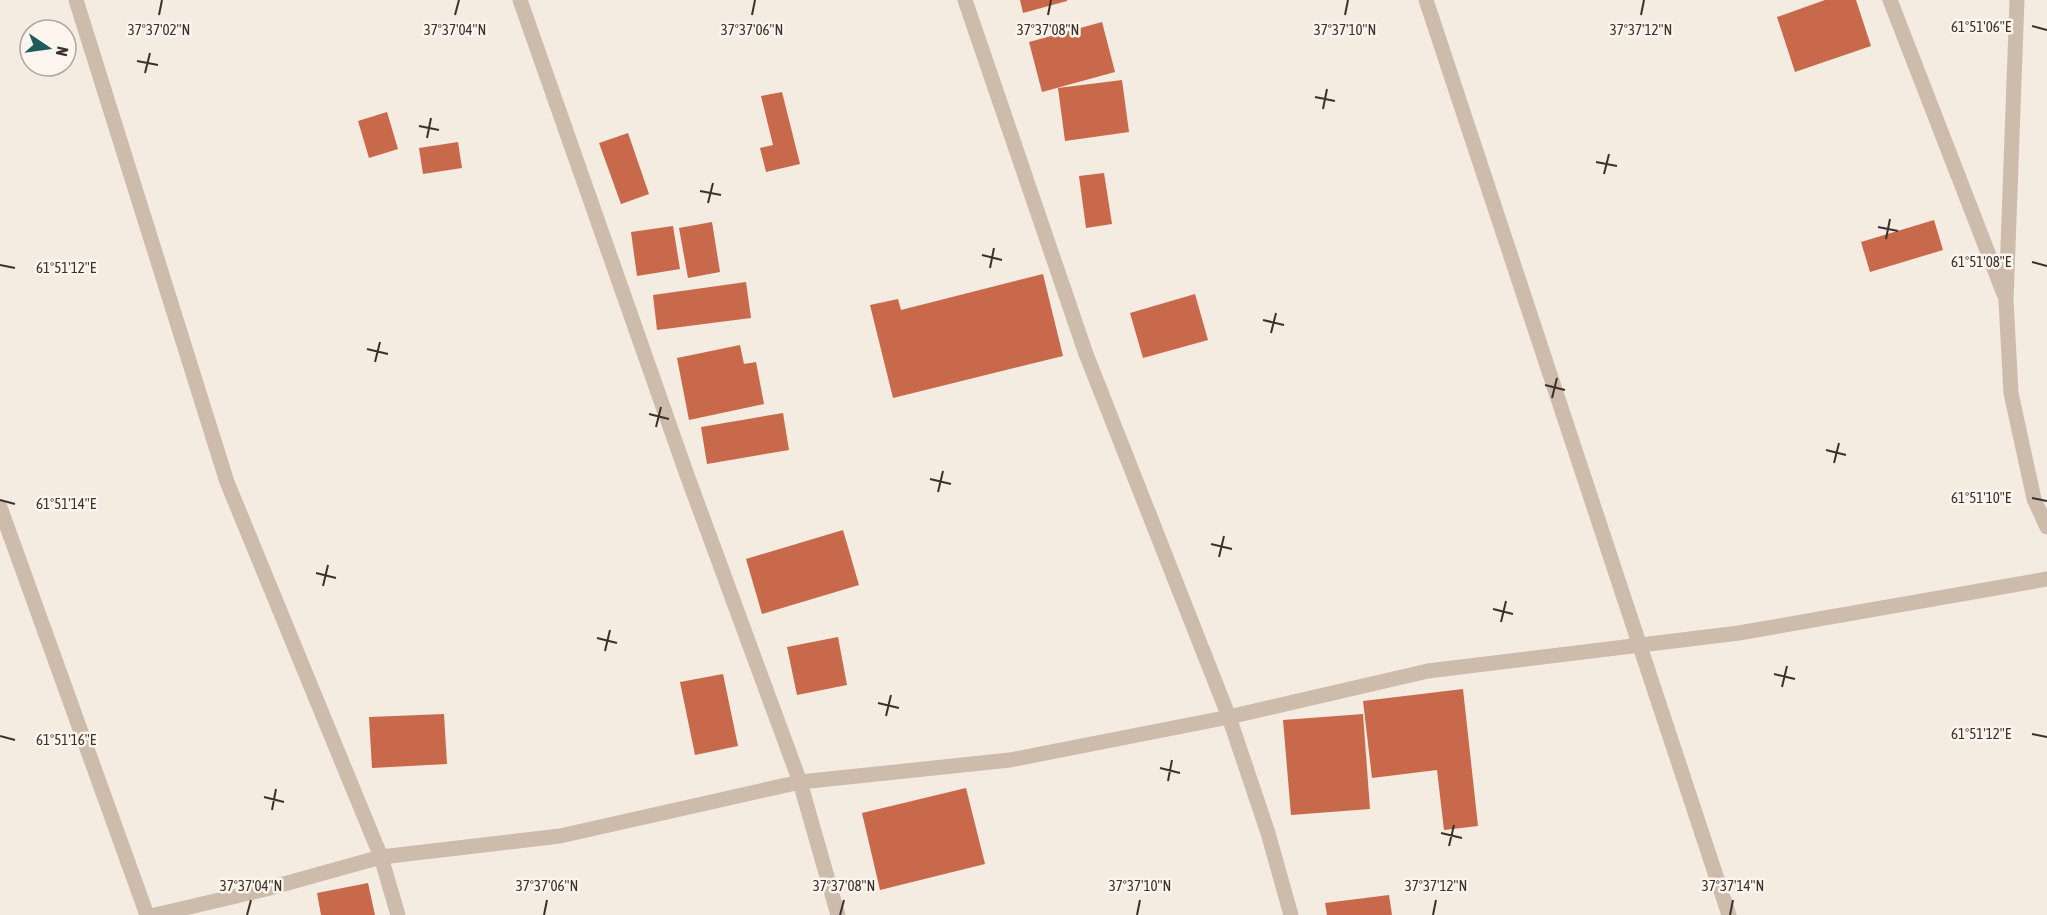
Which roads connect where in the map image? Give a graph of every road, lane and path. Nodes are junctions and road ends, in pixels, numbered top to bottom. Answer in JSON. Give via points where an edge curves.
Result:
{"nodes":[{"id":1,"x":76,"y":0,"type":"edge"},
{"id":2,"x":520,"y":0,"type":"edge"},
{"id":3,"x":965,"y":0,"type":"edge"},
{"id":4,"x":1426,"y":0,"type":"edge"},
{"id":5,"x":1890,"y":0,"type":"edge"},
{"id":6,"x":2017,"y":0,"type":"edge"},
{"id":7,"x":2007,"y":301,"type":"junction"},
{"id":8,"x":0,"y":507,"type":"edge"},
{"id":9,"x":2047,"y":527,"type":"edge"},
{"id":10,"x":2047,"y":579,"type":"edge"},
{"id":11,"x":1640,"y":645,"type":"junction"},
{"id":12,"x":1229,"y":717,"type":"junction"},
{"id":13,"x":801,"y":782,"type":"junction"},
{"id":14,"x":381,"y":857,"type":"junction"},
{"id":15,"x":147,"y":915,"type":"edge"},
{"id":16,"x":155,"y":915,"type":"edge"},
{"id":17,"x":398,"y":915,"type":"edge"},
{"id":18,"x":838,"y":915,"type":"edge"},
{"id":19,"x":1291,"y":915,"type":"edge"},
{"id":20,"x":1729,"y":915,"type":"edge"}],
"edges":[{"from":1,"to":14,"type":"street","via":[[227,482]]},
{"from":2,"to":13,"type":"street","via":[[687,475]]},
{"from":3,"to":12,"type":"street","via":[[1086,354]]},
{"from":4,"to":11,"type":"street"},
{"from":5,"to":7,"type":"street"},
{"from":6,"to":7,"type":"street"},
{"from":7,"to":9,"type":"street","via":[[2011,393],[2034,499]]},
{"from":8,"to":15,"type":"street"},
{"from":10,"to":11,"type":"street","via":[[1739,633]]},
{"from":11,"to":12,"type":"street","via":[[1428,671]]},
{"from":11,"to":20,"type":"street"},
{"from":12,"to":13,"type":"street","via":[[1010,760]]},
{"from":12,"to":19,"type":"street"},
{"from":13,"to":14,"type":"street","via":[[560,836]]},
{"from":13,"to":18,"type":"street"},
{"from":14,"to":16,"type":"street","via":[[266,890]]},
{"from":14,"to":17,"type":"street"}]}
